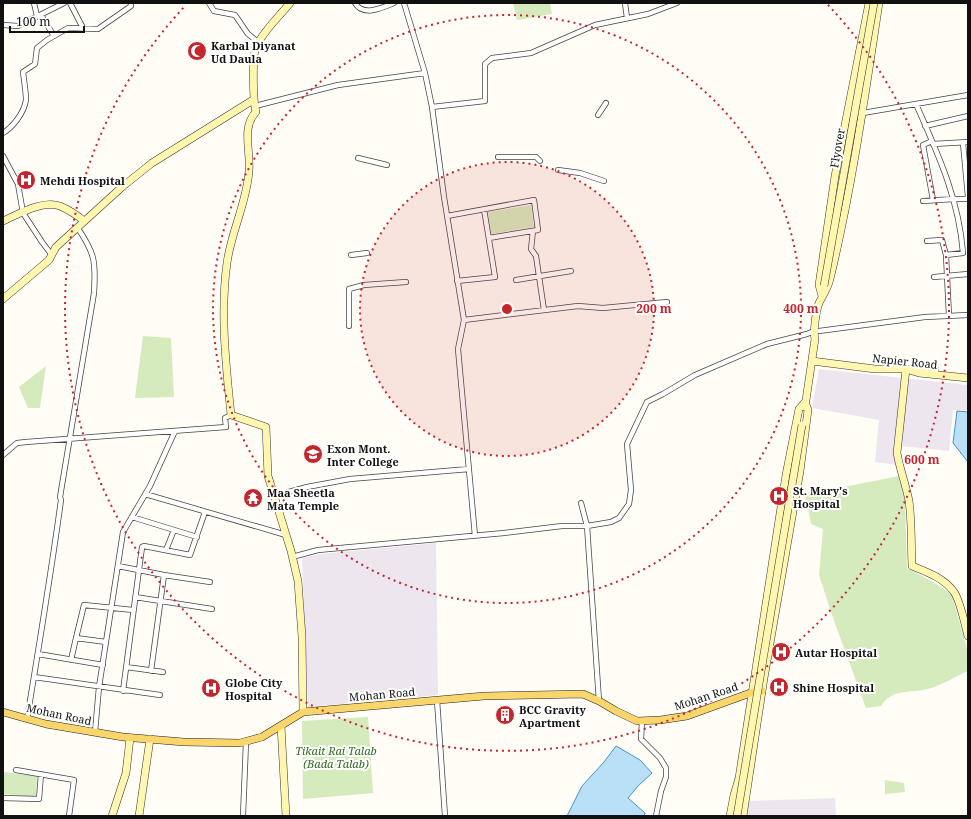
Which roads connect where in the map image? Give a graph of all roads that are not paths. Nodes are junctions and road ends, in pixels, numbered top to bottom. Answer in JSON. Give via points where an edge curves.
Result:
{"nodes":[{"id":1,"x":34,"y":3,"type":"edge"},
{"id":2,"x":64,"y":3,"type":"edge"},
{"id":3,"x":70,"y":3,"type":"edge"},
{"id":4,"x":131,"y":3,"type":"edge"},
{"id":5,"x":209,"y":3,"type":"edge"},
{"id":6,"x":290,"y":3,"type":"edge"},
{"id":7,"x":355,"y":3,"type":"edge"},
{"id":8,"x":394,"y":3,"type":"edge"},
{"id":9,"x":404,"y":3,"type":"edge"},
{"id":10,"x":625,"y":3,"type":"edge"},
{"id":11,"x":677,"y":3,"type":"edge"},
{"id":12,"x":869,"y":3,"type":"edge"},
{"id":13,"x":874,"y":3,"type":"edge"},
{"id":14,"x":879,"y":3,"type":"edge"},
{"id":15,"x":39,"y":15,"type":"junction"},
{"id":16,"x":627,"y":18,"type":"junction"},
{"id":17,"x":3,"y":25,"type":"edge"},
{"id":18,"x":83,"y":28,"type":"junction"},
{"id":19,"x":54,"y":36,"type":"junction"},
{"id":20,"x":258,"y":42,"type":"junction"},
{"id":21,"x":425,"y":73,"type":"junction"},
{"id":22,"x":968,"y":95,"type":"edge"},
{"id":23,"x":606,"y":103,"type":"dead end"},
{"id":24,"x":254,"y":104,"type":"junction"},
{"id":25,"x":916,"y":104,"type":"junction"},
{"id":26,"x":432,"y":107,"type":"junction"},
{"id":27,"x":848,"y":109,"type":"junction"},
{"id":28,"x":863,"y":113,"type":"junction"},
{"id":29,"x":598,"y":115,"type":"dead end"},
{"id":30,"x":968,"y":116,"type":"edge"},
{"id":31,"x":926,"y":126,"type":"junction"},
{"id":32,"x":3,"y":133,"type":"edge"},
{"id":33,"x":933,"y":143,"type":"junction"},
{"id":34,"x":966,"y":143,"type":"edge"},
{"id":35,"x":3,"y":156,"type":"edge"},
{"id":36,"x":498,"y":157,"type":"dead end"},
{"id":37,"x":358,"y":158,"type":"dead end"},
{"id":38,"x":540,"y":161,"type":"dead end"},
{"id":39,"x":387,"y":165,"type":"dead end"},
{"id":40,"x":558,"y":170,"type":"dead end"},
{"id":41,"x":604,"y":180,"type":"dead end"},
{"id":42,"x":968,"y":198,"type":"edge"},
{"id":43,"x":954,"y":199,"type":"junction"},
{"id":44,"x":933,"y":200,"type":"junction"},
{"id":45,"x":923,"y":201,"type":"dead end"},
{"id":46,"x":484,"y":209,"type":"junction"},
{"id":47,"x":23,"y":213,"type":"junction"},
{"id":48,"x":447,"y":216,"type":"junction"},
{"id":49,"x":3,"y":221,"type":"edge"},
{"id":50,"x":84,"y":221,"type":"junction"},
{"id":51,"x":77,"y":227,"type":"junction"},
{"id":52,"x":533,"y":231,"type":"junction"},
{"id":53,"x":489,"y":238,"type":"junction"},
{"id":54,"x":927,"y":241,"type":"dead end"},
{"id":55,"x":367,"y":253,"type":"dead end"},
{"id":56,"x":51,"y":254,"type":"junction"},
{"id":57,"x":351,"y":255,"type":"dead end"},
{"id":58,"x":946,"y":255,"type":"junction"},
{"id":59,"x":571,"y":271,"type":"dead end"},
{"id":60,"x":968,"y":274,"type":"edge"},
{"id":61,"x":539,"y":276,"type":"junction"},
{"id":62,"x":947,"y":276,"type":"junction"},
{"id":63,"x":934,"y":277,"type":"dead end"},
{"id":64,"x":516,"y":280,"type":"dead end"},
{"id":65,"x":406,"y":282,"type":"dead end"},
{"id":66,"x":458,"y":282,"type":"junction"},
{"id":67,"x":822,"y":298,"type":"junction"},
{"id":68,"x":3,"y":299,"type":"edge"},
{"id":69,"x":667,"y":302,"type":"dead end"},
{"id":70,"x":544,"y":310,"type":"junction"},
{"id":71,"x":968,"y":315,"type":"edge"},
{"id":72,"x":949,"y":316,"type":"junction"},
{"id":73,"x":464,"y":320,"type":"junction"},
{"id":74,"x":349,"y":326,"type":"dead end"},
{"id":75,"x":817,"y":331,"type":"junction"},
{"id":76,"x":814,"y":361,"type":"junction"},
{"id":77,"x":906,"y":369,"type":"junction"},
{"id":78,"x":968,"y":374,"type":"edge"},
{"id":79,"x":968,"y":378,"type":"edge"},
{"id":80,"x":805,"y":402,"type":"junction"},
{"id":81,"x":231,"y":415,"type":"junction"},
{"id":82,"x":175,"y":431,"type":"junction"},
{"id":83,"x":71,"y":438,"type":"junction"},
{"id":84,"x":3,"y":455,"type":"edge"},
{"id":85,"x":469,"y":469,"type":"junction"},
{"id":86,"x":145,"y":494,"type":"junction"},
{"id":87,"x":274,"y":496,"type":"junction"},
{"id":88,"x":581,"y":503,"type":"dead end"},
{"id":89,"x":205,"y":512,"type":"junction"},
{"id":90,"x":132,"y":517,"type":"junction"},
{"id":91,"x":587,"y":526,"type":"junction"},
{"id":92,"x":174,"y":530,"type":"junction"},
{"id":93,"x":286,"y":535,"type":"junction"},
{"id":94,"x":475,"y":536,"type":"junction"},
{"id":95,"x":197,"y":537,"type":"junction"},
{"id":96,"x":166,"y":550,"type":"junction"},
{"id":97,"x":292,"y":557,"type":"junction"},
{"id":98,"x":118,"y":566,"type":"junction"},
{"id":99,"x":139,"y":570,"type":"junction"},
{"id":100,"x":164,"y":575,"type":"junction"},
{"id":101,"x":210,"y":582,"type":"dead end"},
{"id":102,"x":135,"y":597,"type":"junction"},
{"id":103,"x":161,"y":601,"type":"junction"},
{"id":104,"x":112,"y":607,"type":"junction"},
{"id":105,"x":212,"y":609,"type":"dead end"},
{"id":106,"x":133,"y":610,"type":"junction"},
{"id":107,"x":968,"y":636,"type":"edge"},
{"id":108,"x":76,"y":638,"type":"junction"},
{"id":109,"x":106,"y":642,"type":"junction"},
{"id":110,"x":38,"y":654,"type":"junction"},
{"id":111,"x":71,"y":660,"type":"junction"},
{"id":112,"x":103,"y":665,"type":"junction"},
{"id":113,"x":126,"y":667,"type":"junction"},
{"id":114,"x":151,"y":671,"type":"junction"},
{"id":115,"x":163,"y":672,"type":"dead end"},
{"id":116,"x":34,"y":677,"type":"junction"},
{"id":117,"x":100,"y":687,"type":"junction"},
{"id":118,"x":123,"y":691,"type":"junction"},
{"id":119,"x":762,"y":691,"type":"junction"},
{"id":120,"x":753,"y":692,"type":"junction"},
{"id":121,"x":160,"y":695,"type":"dead end"},
{"id":122,"x":437,"y":700,"type":"junction"},
{"id":123,"x":599,"y":701,"type":"junction"},
{"id":124,"x":3,"y":712,"type":"edge"},
{"id":125,"x":303,"y":712,"type":"junction"},
{"id":126,"x":27,"y":719,"type":"junction"},
{"id":127,"x":642,"y":721,"type":"junction"},
{"id":128,"x":281,"y":726,"type":"junction"},
{"id":129,"x":95,"y":732,"type":"junction"},
{"id":130,"x":130,"y":738,"type":"junction"},
{"id":131,"x":150,"y":739,"type":"junction"},
{"id":132,"x":246,"y":742,"type":"junction"},
{"id":133,"x":16,"y":770,"type":"dead end"},
{"id":134,"x":41,"y":774,"type":"junction"},
{"id":135,"x":3,"y":798,"type":"edge"},
{"id":136,"x":69,"y":816,"type":"edge"},
{"id":137,"x":112,"y":816,"type":"edge"},
{"id":138,"x":139,"y":816,"type":"edge"},
{"id":139,"x":243,"y":816,"type":"edge"},
{"id":140,"x":286,"y":816,"type":"edge"},
{"id":141,"x":445,"y":816,"type":"edge"},
{"id":142,"x":656,"y":816,"type":"edge"},
{"id":143,"x":730,"y":816,"type":"edge"},
{"id":144,"x":737,"y":816,"type":"edge"},
{"id":145,"x":743,"y":816,"type":"edge"}],
"edges":[{"from":1,"to":15,"type":"street"},
{"from":2,"to":15,"type":"street"},
{"from":3,"to":18,"type":"street"},
{"from":4,"to":18,"type":"street","via":[[131,6],[98,28]]},
{"from":5,"to":20,"type":"street","via":[[214,11],[235,15],[248,34]]},
{"from":6,"to":20,"type":"main road"},
{"from":7,"to":8,"type":"street","via":[[364,11]]},
{"from":9,"to":21,"type":"street"},
{"from":10,"to":16,"type":"street"},
{"from":11,"to":16,"type":"street","via":[[648,14]]},
{"from":12,"to":27,"type":"main road"},
{"from":13,"to":67,"type":"main road","name":"Flyover","bridge":true},
{"from":14,"to":28,"type":"main road"},
{"from":15,"to":17,"type":"street","via":[[18,26]]},
{"from":15,"to":19,"type":"street"},
{"from":16,"to":26,"type":"street","via":[[595,25],[531,53],[492,58],[485,64],[486,101]]},
{"from":18,"to":19,"type":"street","via":[[68,28]]},
{"from":19,"to":32,"type":"street","via":[[37,48],[35,64],[24,72],[26,101],[10,129]]},
{"from":20,"to":24,"type":"main road","via":[[255,49]]},
{"from":21,"to":24,"type":"street","via":[[338,85]]},
{"from":21,"to":26,"type":"street"},
{"from":22,"to":25,"type":"street"},
{"from":23,"to":29,"type":"street"},
{"from":24,"to":50,"type":"main road","via":[[152,163]]},
{"from":24,"to":81,"type":"main road","via":[[256,112],[250,117],[247,137],[249,170],[226,268],[225,362]]},
{"from":25,"to":28,"type":"street"},
{"from":25,"to":31,"type":"street"},
{"from":26,"to":48,"type":"street"},
{"from":27,"to":28,"type":"street"},
{"from":27,"to":67,"type":"main road","via":[[819,285]]},
{"from":28,"to":67,"type":"main road","via":[[841,234],[828,286]]},
{"from":30,"to":31,"type":"street"},
{"from":31,"to":33,"type":"street"},
{"from":33,"to":34,"type":"street"},
{"from":33,"to":43,"type":"street"},
{"from":33,"to":44,"type":"street","via":[[923,145]]},
{"from":34,"to":42,"type":"street"},
{"from":35,"to":47,"type":"street","via":[[18,184]]},
{"from":36,"to":38,"type":"street","via":[[536,157]]},
{"from":37,"to":39,"type":"street"},
{"from":40,"to":41,"type":"street","via":[[580,172]]},
{"from":42,"to":43,"type":"street"},
{"from":43,"to":44,"type":"street"},
{"from":43,"to":58,"type":"street","via":[[962,230],[963,253]]},
{"from":44,"to":45,"type":"street"},
{"from":46,"to":48,"type":"street"},
{"from":46,"to":52,"type":"street","via":[[534,200],[538,230]]},
{"from":46,"to":53,"type":"street"},
{"from":47,"to":49,"type":"main road"},
{"from":47,"to":50,"type":"main road","via":[[45,206],[58,206]]},
{"from":47,"to":56,"type":"street"},
{"from":48,"to":66,"type":"street"},
{"from":50,"to":51,"type":"main road"},
{"from":51,"to":56,"type":"main road"},
{"from":51,"to":83,"type":"street","via":[[88,243],[95,269],[93,299]]},
{"from":52,"to":53,"type":"street"},
{"from":52,"to":61,"type":"street","via":[[531,249],[536,256]]},
{"from":53,"to":66,"type":"street","via":[[495,277]]},
{"from":54,"to":58,"type":"street","via":[[942,240]]},
{"from":55,"to":57,"type":"street"},
{"from":56,"to":68,"type":"main road","via":[[48,260]]},
{"from":58,"to":62,"type":"street"},
{"from":59,"to":61,"type":"street"},
{"from":60,"to":62,"type":"street"},
{"from":61,"to":64,"type":"street"},
{"from":61,"to":70,"type":"street"},
{"from":62,"to":63,"type":"street"},
{"from":62,"to":72,"type":"street"},
{"from":65,"to":74,"type":"street","via":[[364,285],[348,289]]},
{"from":66,"to":73,"type":"street"},
{"from":67,"to":75,"type":"main road"},
{"from":69,"to":70,"type":"street"},
{"from":70,"to":73,"type":"street"},
{"from":71,"to":72,"type":"street"},
{"from":72,"to":75,"type":"street"},
{"from":73,"to":85,"type":"street","via":[[458,349]]},
{"from":75,"to":76,"type":"main road","via":[[819,334],[815,339]]},
{"from":75,"to":91,"type":"street","via":[[767,344],[694,375],[647,402],[627,444],[631,490],[629,504],[619,518]]},
{"from":76,"to":77,"type":"main road","name":"Napier Road","via":[[876,369]]},
{"from":76,"to":80,"type":"main road"},
{"from":77,"to":78,"type":"main road"},
{"from":77,"to":79,"type":"main road","name":"Napier Road","via":[[918,373]]},
{"from":77,"to":107,"type":"main road","via":[[897,453],[909,504],[912,566],[934,576],[955,593]]},
{"from":80,"to":119,"type":"main road","via":[[808,410],[800,471]]},
{"from":80,"to":120,"type":"main road","via":[[799,409],[786,475]]},
{"from":80,"to":144,"type":"main road","bridge":true},
{"from":81,"to":82,"type":"street","via":[[225,418],[226,427]]},
{"from":81,"to":87,"type":"main road","via":[[266,427],[268,476]]},
{"from":82,"to":83,"type":"street"},
{"from":82,"to":86,"type":"street"},
{"from":83,"to":84,"type":"street","via":[[17,443]]},
{"from":83,"to":110,"type":"street"},
{"from":85,"to":87,"type":"street","via":[[350,479]]},
{"from":85,"to":94,"type":"street"},
{"from":86,"to":89,"type":"street"},
{"from":86,"to":90,"type":"street"},
{"from":87,"to":93,"type":"main road"},
{"from":88,"to":91,"type":"street"},
{"from":89,"to":93,"type":"street"},
{"from":89,"to":95,"type":"street"},
{"from":90,"to":92,"type":"street"},
{"from":90,"to":98,"type":"street","via":[[123,532]]},
{"from":91,"to":94,"type":"street","via":[[562,526]]},
{"from":91,"to":123,"type":"street"},
{"from":92,"to":95,"type":"street"},
{"from":92,"to":96,"type":"street"},
{"from":93,"to":97,"type":"main road"},
{"from":94,"to":97,"type":"street","via":[[318,550]]},
{"from":95,"to":96,"type":"street","via":[[189,555]]},
{"from":96,"to":99,"type":"street","via":[[143,546]]},
{"from":97,"to":125,"type":"main road","via":[[298,587],[302,637]]},
{"from":98,"to":99,"type":"street"},
{"from":98,"to":104,"type":"street"},
{"from":99,"to":100,"type":"street"},
{"from":99,"to":102,"type":"street"},
{"from":100,"to":101,"type":"street"},
{"from":100,"to":103,"type":"street"},
{"from":102,"to":103,"type":"street"},
{"from":102,"to":106,"type":"street"},
{"from":103,"to":105,"type":"street"},
{"from":103,"to":114,"type":"street"},
{"from":104,"to":106,"type":"street"},
{"from":104,"to":108,"type":"street","via":[[84,605]]},
{"from":104,"to":109,"type":"street"},
{"from":106,"to":113,"type":"street"},
{"from":108,"to":109,"type":"street"},
{"from":108,"to":111,"type":"street"},
{"from":109,"to":112,"type":"street"},
{"from":110,"to":111,"type":"street"},
{"from":110,"to":116,"type":"street"},
{"from":111,"to":112,"type":"street"},
{"from":112,"to":117,"type":"street"},
{"from":113,"to":114,"type":"street"},
{"from":113,"to":118,"type":"street"},
{"from":114,"to":115,"type":"street"},
{"from":116,"to":117,"type":"street"},
{"from":116,"to":126,"type":"street"},
{"from":117,"to":118,"type":"street"},
{"from":117,"to":129,"type":"street"},
{"from":118,"to":121,"type":"street"},
{"from":119,"to":120,"type":"main road","name":"Mohan Road"},
{"from":119,"to":145,"type":"main road"},
{"from":120,"to":127,"type":"main road","name":"Mohan Road","via":[[687,716]]},
{"from":120,"to":143,"type":"main road"},
{"from":122,"to":123,"type":"main road","name":"Mohan Road","via":[[484,696],[583,694]]},
{"from":122,"to":125,"type":"main road","name":"Mohan Road"},
{"from":122,"to":141,"type":"street"},
{"from":123,"to":127,"type":"main road","name":"Mohan Road"},
{"from":124,"to":126,"type":"main road","name":"Mohan Road"},
{"from":125,"to":128,"type":"main road","name":"Mohan Road"},
{"from":126,"to":129,"type":"main road","name":"Mohan Road"},
{"from":127,"to":142,"type":"street","via":[[641,739],[666,768],[666,778]]},
{"from":128,"to":132,"type":"main road","name":"Mohan Road","via":[[262,737]]},
{"from":128,"to":140,"type":"main road"},
{"from":129,"to":130,"type":"main road","name":"Mohan Road"},
{"from":130,"to":131,"type":"main road","name":"Mohan Road"},
{"from":130,"to":137,"type":"main road","via":[[126,773]]},
{"from":131,"to":132,"type":"main road","name":"Mohan Road","via":[[240,744]]},
{"from":131,"to":138,"type":"main road"},
{"from":132,"to":139,"type":"street"},
{"from":133,"to":134,"type":"street"},
{"from":134,"to":135,"type":"street","via":[[38,799]]},
{"from":134,"to":136,"type":"street","via":[[74,780]]}]}
